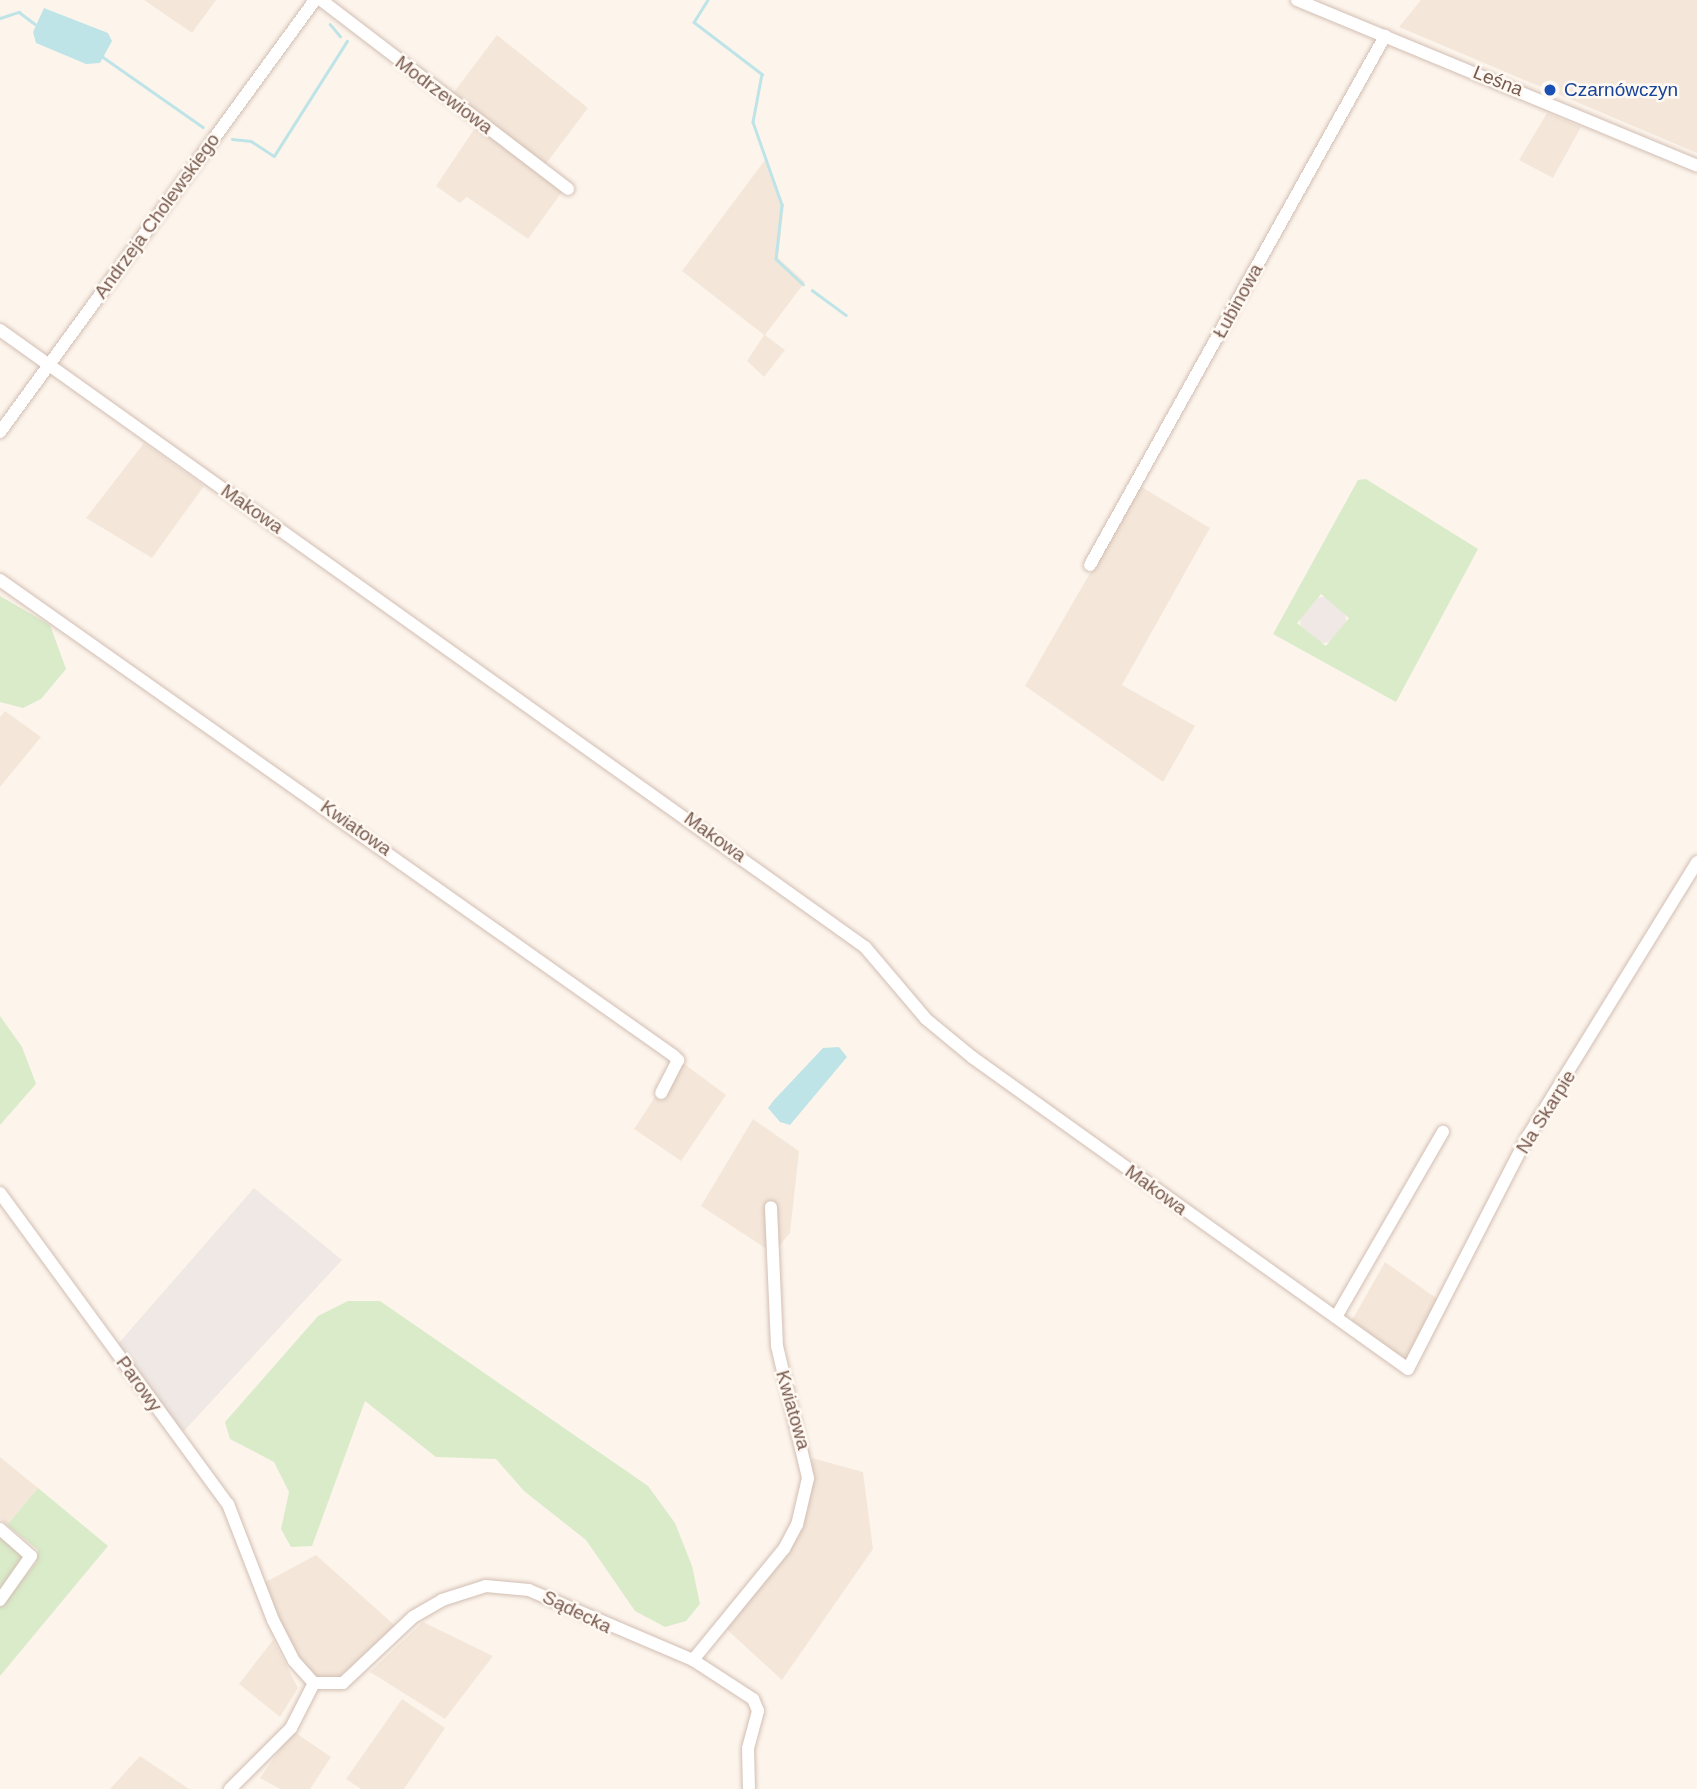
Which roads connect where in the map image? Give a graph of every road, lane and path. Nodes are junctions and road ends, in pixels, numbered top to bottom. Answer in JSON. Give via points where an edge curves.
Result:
{"nodes":[{"id":1,"x":315,"y":0,"type":"edge"},
{"id":2,"x":321,"y":0,"type":"edge"},
{"id":3,"x":1297,"y":0,"type":"edge"},
{"id":4,"x":1385,"y":36,"type":"junction"},
{"id":5,"x":1697,"y":166,"type":"edge"},
{"id":6,"x":568,"y":189,"type":"dead end"},
{"id":7,"x":0,"y":330,"type":"edge"},
{"id":8,"x":50,"y":362,"type":"junction"},
{"id":9,"x":0,"y":432,"type":"edge"},
{"id":10,"x":1090,"y":565,"type":"dead end"},
{"id":11,"x":0,"y":580,"type":"edge"},
{"id":12,"x":1697,"y":862,"type":"edge"},
{"id":13,"x":661,"y":1093,"type":"dead end"},
{"id":14,"x":1443,"y":1132,"type":"dead end"},
{"id":15,"x":0,"y":1193,"type":"edge"},
{"id":16,"x":771,"y":1207,"type":"dead end"},
{"id":17,"x":1336,"y":1317,"type":"junction"},
{"id":18,"x":1408,"y":1369,"type":"joint"},
{"id":19,"x":0,"y":1529,"type":"edge"},
{"id":20,"x":0,"y":1600,"type":"edge"},
{"id":21,"x":692,"y":1660,"type":"junction"},
{"id":22,"x":314,"y":1684,"type":"junction"},
{"id":23,"x":230,"y":1789,"type":"edge"},
{"id":24,"x":749,"y":1789,"type":"edge"}],
"edges":[{"from":1,"to":8,"type":"street","name":"Andrzeja Cholewskiego"},
{"from":2,"to":6,"type":"street","name":"Modrzewiowa"},
{"from":3,"to":4,"type":"street","name":"Leśna"},
{"from":4,"to":5,"type":"street","name":"Leśna"},
{"from":4,"to":10,"type":"street","name":"Łubinowa"},
{"from":7,"to":8,"type":"street","name":"Makowa"},
{"from":8,"to":9,"type":"street","name":"Andrzeja Cholewskiego"},
{"from":8,"to":17,"type":"street","name":"Makowa","via":[[865,947],[926,1019],[972,1057]]},
{"from":11,"to":13,"type":"street","name":"Kwiatowa","via":[[674,1056],[678,1060]]},
{"from":12,"to":18,"type":"street","name":"Na Skarpie","via":[[1528,1136]]},
{"from":14,"to":17,"type":"street"},
{"from":15,"to":22,"type":"street","name":"Parowy","via":[[228,1504],[294,1661]]},
{"from":16,"to":21,"type":"street","name":"Kwiatowa","via":[[777,1346],[808,1478],[797,1525],[784,1549]]},
{"from":17,"to":18,"type":"street","name":"Makowa"},
{"from":19,"to":20,"type":"street","via":[[31,1556]]},
{"from":21,"to":22,"type":"street","name":"Sądecka","via":[[545,1595],[486,1586],[442,1600],[413,1618],[343,1683]]},
{"from":21,"to":24,"type":"street","name":"Sądecka","via":[[753,1699],[758,1712],[748,1749]]},
{"from":22,"to":23,"type":"street","via":[[291,1728]]}]}
